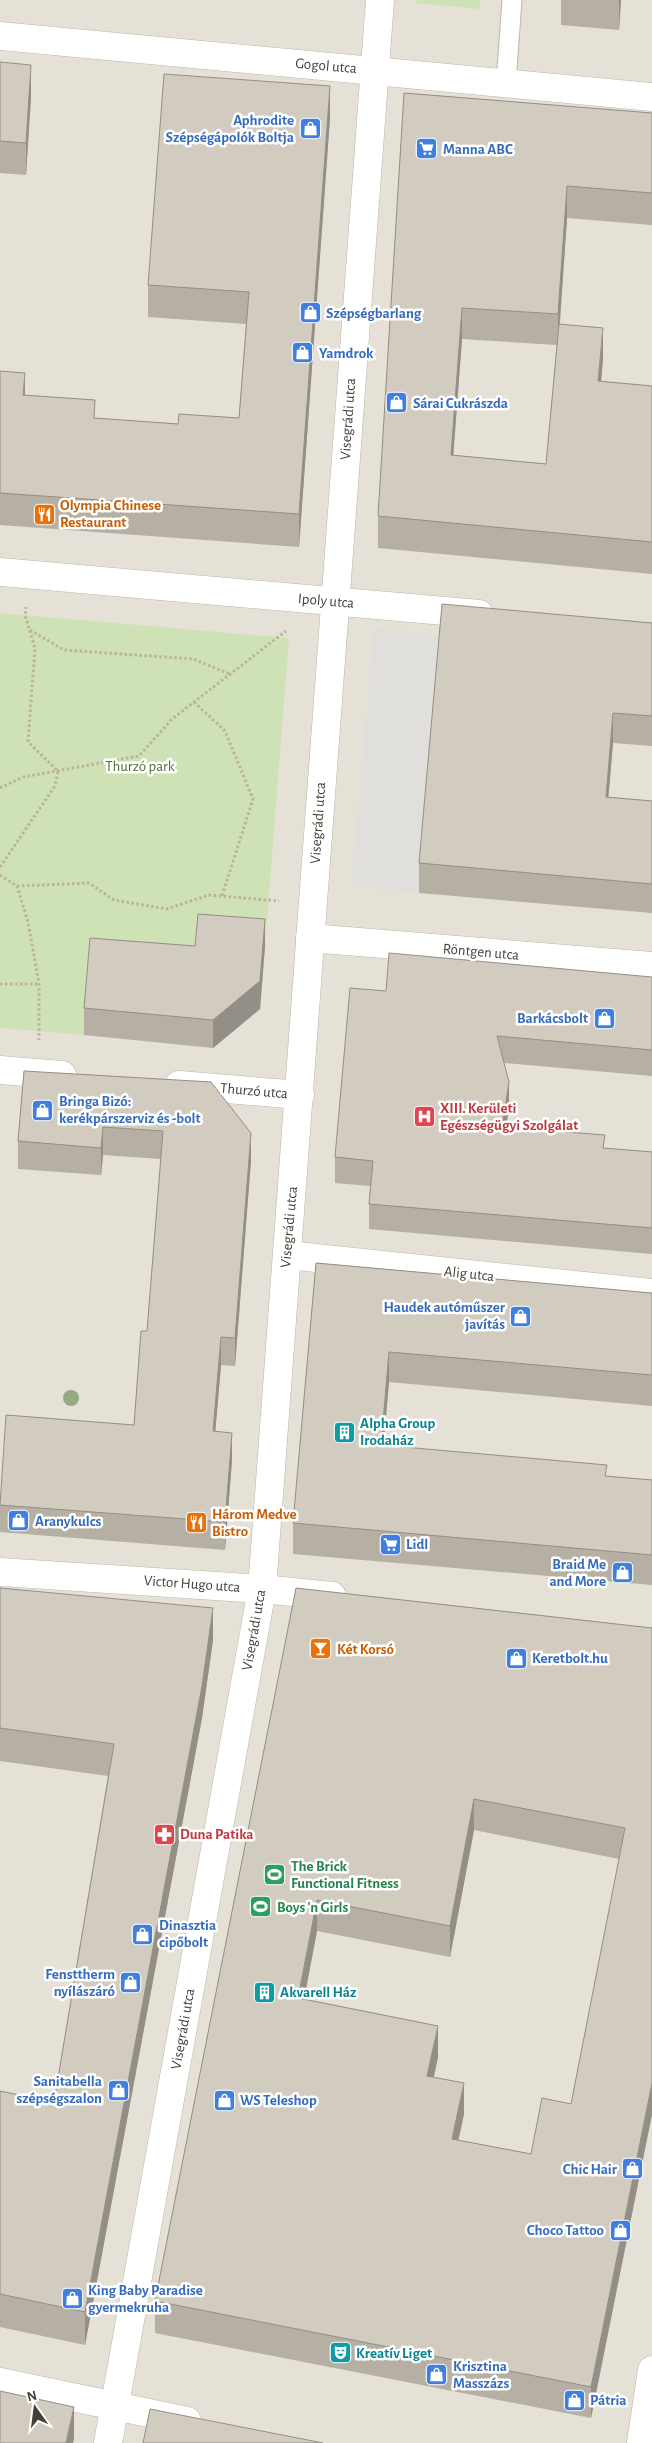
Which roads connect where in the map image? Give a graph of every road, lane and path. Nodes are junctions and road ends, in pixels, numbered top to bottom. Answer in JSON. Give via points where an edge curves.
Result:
{"nodes":[{"id":1,"x":380,"y":0,"type":"edge"},
{"id":2,"x":512,"y":0,"type":"edge"},
{"id":3,"x":0,"y":36,"type":"edge"},
{"id":4,"x":375,"y":71,"type":"junction"},
{"id":5,"x":506,"y":83,"type":"junction"},
{"id":6,"x":652,"y":97,"type":"edge"},
{"id":7,"x":0,"y":572,"type":"edge"},
{"id":8,"x":30,"y":576,"type":"junction"},
{"id":9,"x":294,"y":599,"type":"junction"},
{"id":10,"x":335,"y":602,"type":"junction"},
{"id":11,"x":503,"y":616,"type":"edge"},
{"id":12,"x":29,"y":629,"type":"junction"},
{"id":13,"x":230,"y":674,"type":"junction"},
{"id":14,"x":194,"y":702,"type":"junction"},
{"id":15,"x":58,"y":770,"type":"junction"},
{"id":16,"x":0,"y":788,"type":"edge"},
{"id":17,"x":0,"y":867,"type":"edge"},
{"id":18,"x":0,"y":875,"type":"edge"},
{"id":19,"x":17,"y":886,"type":"junction"},
{"id":20,"x":222,"y":896,"type":"junction"},
{"id":21,"x":312,"y":904,"type":"junction"},
{"id":22,"x":310,"y":938,"type":"junction"},
{"id":23,"x":652,"y":966,"type":"edge"},
{"id":24,"x":0,"y":984,"type":"edge"},
{"id":25,"x":39,"y":984,"type":"junction"},
{"id":26,"x":0,"y":1070,"type":"edge"},
{"id":27,"x":39,"y":1073,"type":"junction"},
{"id":28,"x":87,"y":1077,"type":"edge"},
{"id":29,"x":155,"y":1083,"type":"edge"},
{"id":30,"x":300,"y":1095,"type":"junction"},
{"id":31,"x":287,"y":1255,"type":"junction"},
{"id":32,"x":652,"y":1293,"type":"edge"},
{"id":33,"x":0,"y":1572,"type":"edge"},
{"id":34,"x":262,"y":1589,"type":"junction"},
{"id":35,"x":362,"y":1599,"type":"edge"},
{"id":36,"x":652,"y":2370,"type":"edge"},
{"id":37,"x":0,"y":2382,"type":"edge"},
{"id":38,"x":115,"y":2408,"type":"junction"},
{"id":39,"x":212,"y":2426,"type":"edge"},
{"id":40,"x":108,"y":2443,"type":"edge"},
{"id":41,"x":641,"y":2443,"type":"edge"}],
"edges":[{"from":1,"to":4,"type":"street","name":"Visegrádi utca"},
{"from":2,"to":5,"type":"lane"},
{"from":3,"to":4,"type":"street","name":"Gogol utca"},
{"from":4,"to":5,"type":"street","name":"Gogol utca"},
{"from":4,"to":10,"type":"street","name":"Visegrádi utca"},
{"from":5,"to":6,"type":"street","name":"Gogol utca"},
{"from":7,"to":8,"type":"street","name":"Ipoly utca"},
{"from":8,"to":9,"type":"street","name":"Ipoly utca"},
{"from":8,"to":12,"type":"path","via":[[24,615]]},
{"from":9,"to":10,"type":"street","name":"Ipoly utca"},
{"from":9,"to":13,"type":"path","via":[[293,626]]},
{"from":10,"to":11,"type":"street","name":"Ipoly utca"},
{"from":10,"to":21,"type":"street","name":"Visegrádi utca"},
{"from":12,"to":13,"type":"path","via":[[64,650],[193,659]]},
{"from":12,"to":15,"type":"path","via":[[36,648],[28,742]]},
{"from":13,"to":14,"type":"path"},
{"from":14,"to":15,"type":"path","via":[[172,719],[138,756]]},
{"from":14,"to":20,"type":"path","via":[[225,732],[253,799]]},
{"from":15,"to":16,"type":"path","via":[[23,777]]},
{"from":15,"to":17,"type":"path","via":[[55,786]]},
{"from":18,"to":19,"type":"path"},
{"from":19,"to":20,"type":"path","via":[[89,884],[114,900],[167,909],[209,895]]},
{"from":19,"to":25,"type":"path","via":[[28,922]]},
{"from":20,"to":21,"type":"path"},
{"from":21,"to":22,"type":"street","name":"Visegrádi utca"},
{"from":22,"to":23,"type":"street","name":"Röntgen utca"},
{"from":22,"to":30,"type":"street","name":"Visegrádi utca"},
{"from":24,"to":25,"type":"path"},
{"from":25,"to":27,"type":"path"},
{"from":26,"to":27,"type":"street"},
{"from":27,"to":28,"type":"street"},
{"from":29,"to":30,"type":"street","name":"Thurzó utca"},
{"from":30,"to":31,"type":"street","name":"Visegrádi utca"},
{"from":31,"to":32,"type":"street","name":"Alig utca"},
{"from":31,"to":34,"type":"street","name":"Visegrádi utca"},
{"from":33,"to":34,"type":"street","name":"Victor Hugo utca"},
{"from":34,"to":35,"type":"street","name":"Victor Hugo utca"},
{"from":34,"to":38,"type":"street","name":"Visegrádi utca"},
{"from":36,"to":41,"type":"street"},
{"from":37,"to":38,"type":"street"},
{"from":38,"to":39,"type":"street"},
{"from":38,"to":40,"type":"street","name":"Visegrádi utca"}]}
